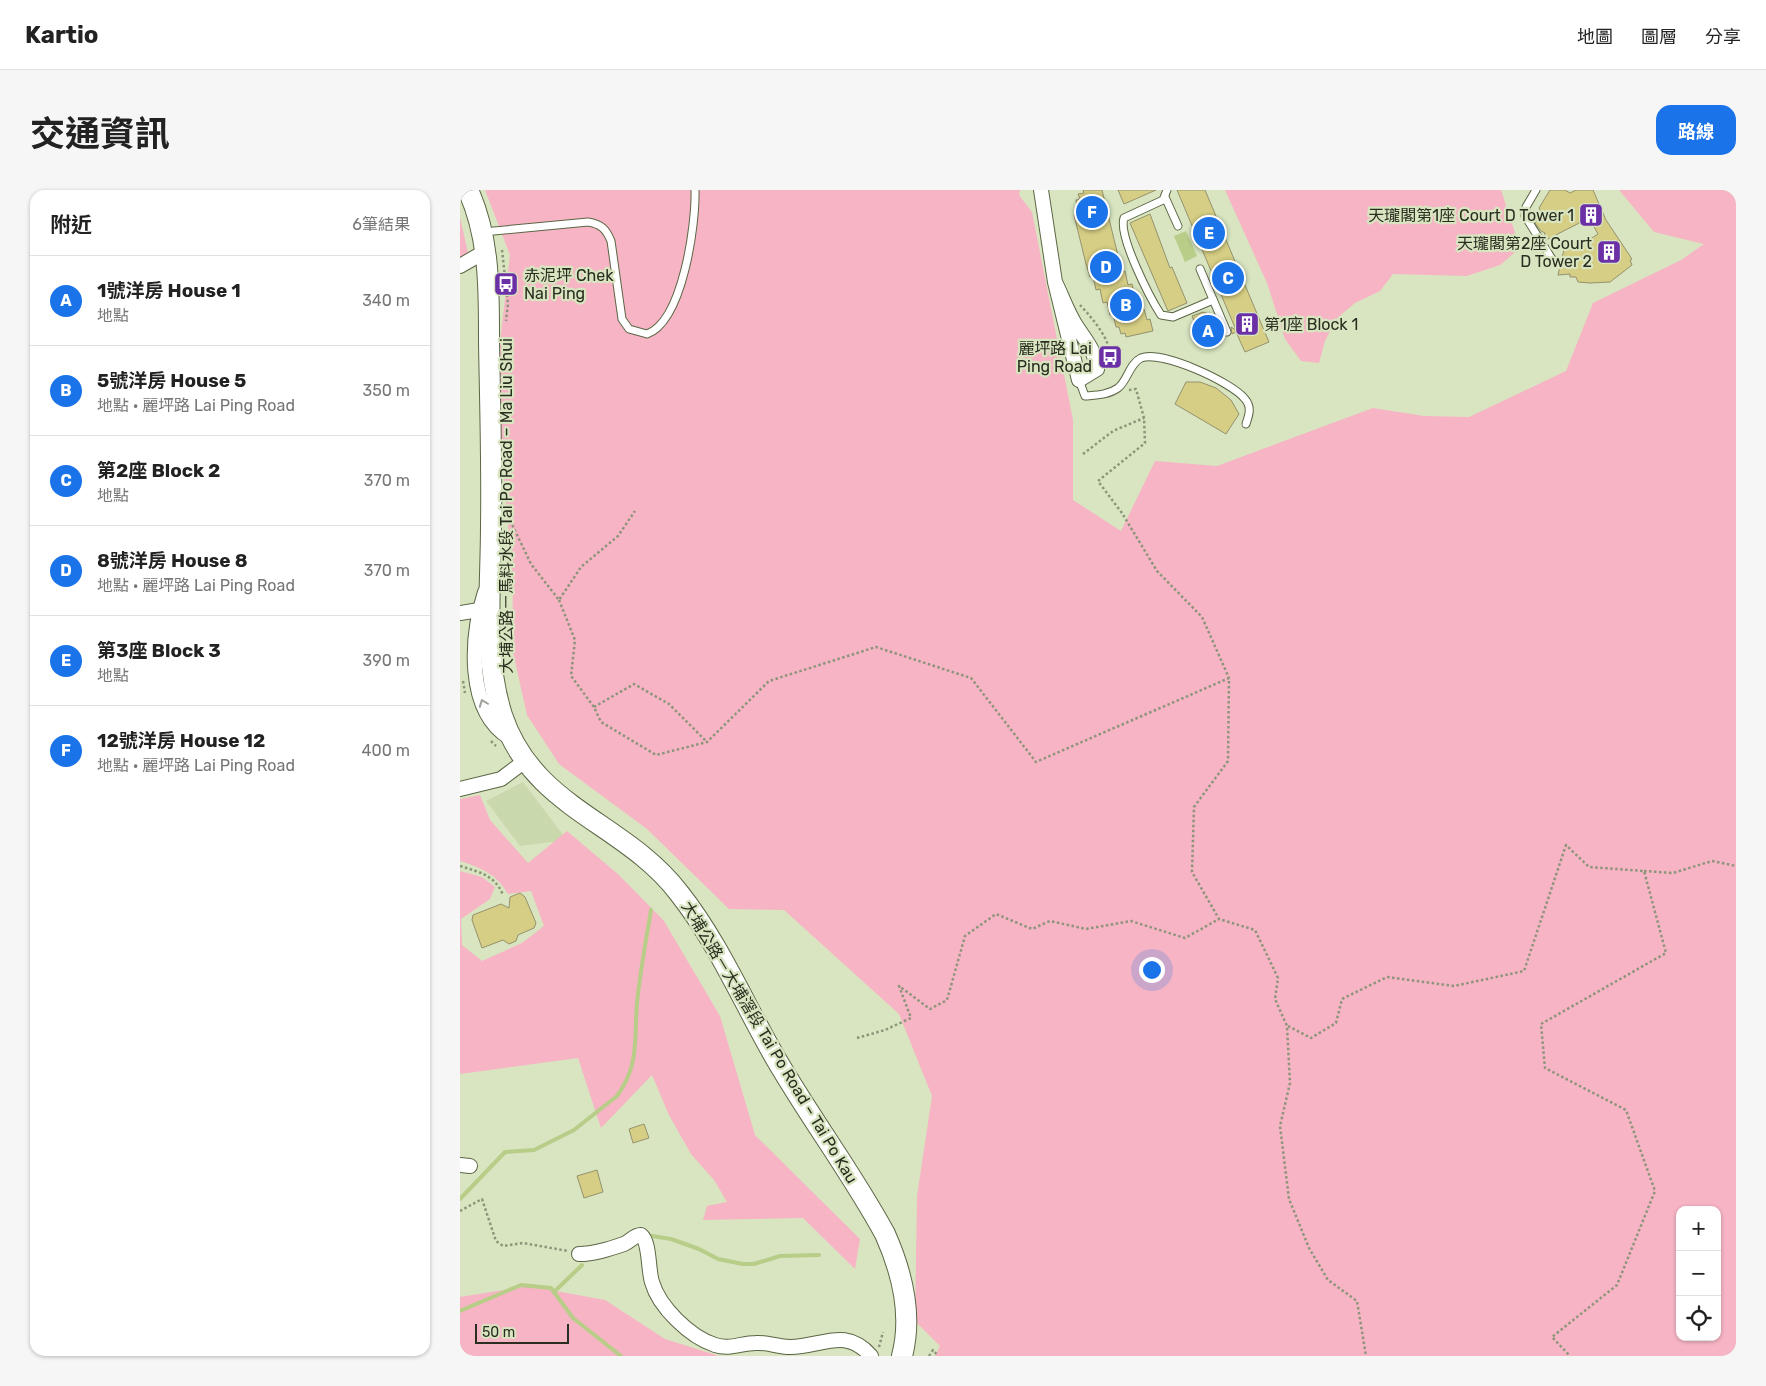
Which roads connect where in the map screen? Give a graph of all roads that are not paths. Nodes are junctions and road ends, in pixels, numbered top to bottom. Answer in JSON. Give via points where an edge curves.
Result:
{"nodes":[{"id":1,"x":468,"y":190,"type":"edge"},
{"id":2,"x":695,"y":190,"type":"edge"},
{"id":3,"x":1041,"y":190,"type":"edge"},
{"id":4,"x":1536,"y":190,"type":"edge"},
{"id":5,"x":1166,"y":194,"type":"edge"},
{"id":6,"x":1178,"y":226,"type":"dead end"},
{"id":7,"x":489,"y":231,"type":"junction"},
{"id":8,"x":486,"y":252,"type":"junction"},
{"id":9,"x":1552,"y":260,"type":"dead end"},
{"id":10,"x":460,"y":266,"type":"edge"},
{"id":11,"x":1200,"y":269,"type":"dead end"},
{"id":12,"x":1055,"y":282,"type":"junction"},
{"id":13,"x":1213,"y":300,"type":"junction"},
{"id":14,"x":1227,"y":332,"type":"dead end"},
{"id":15,"x":1078,"y":380,"type":"junction"},
{"id":16,"x":1246,"y":424,"type":"dead end"},
{"id":17,"x":490,"y":575,"type":"junction"},
{"id":18,"x":479,"y":610,"type":"junction"},
{"id":19,"x":460,"y":613,"type":"edge"},
{"id":20,"x":513,"y":740,"type":"junction"},
{"id":21,"x":525,"y":761,"type":"junction"},
{"id":22,"x":460,"y":789,"type":"edge"},
{"id":23,"x":579,"y":1254,"type":"road end"},
{"id":24,"x":874,"y":1354,"type":"edge"},
{"id":25,"x":903,"y":1355,"type":"edge"}],
"edges":[{"from":1,"to":7,"type":"main road","name":"大埔公路－馬料水段 Tai Po Road – Ma Liu Shui"},
{"from":2,"to":7,"type":"lane","via":[[694,235],[676,296],[658,328],[647,334],[629,329],[622,319],[611,241],[606,229],[588,222]]},
{"from":3,"to":12,"type":"street"},
{"from":4,"to":9,"type":"lane","via":[[1526,206],[1525,216]]},
{"from":5,"to":6,"type":"lane"},
{"from":5,"to":13,"type":"lane","via":[[1127,215],[1123,221],[1126,239],[1145,284],[1160,315],[1169,318]]},
{"from":7,"to":8,"type":"main road","name":"大埔公路－馬料水段 Tai Po Road – Ma Liu Shui"},
{"from":8,"to":10,"type":"street"},
{"from":8,"to":17,"type":"main road","name":"大埔公路－馬料水段 Tai Po Road – Ma Liu Shui","via":[[492,476]]},
{"from":11,"to":13,"type":"lane"},
{"from":12,"to":15,"type":"street"},
{"from":12,"to":15,"type":"street","via":[[1096,358],[1097,369]]},
{"from":13,"to":14,"type":"lane"},
{"from":15,"to":16,"type":"lane","via":[[1085,396],[1104,394],[1117,388],[1135,362],[1150,356],[1164,358],[1234,388],[1246,400],[1250,411]]},
{"from":17,"to":18,"type":"street"},
{"from":17,"to":20,"type":"main road","name":"大埔公路－馬料水段 Tai Po Road – Ma Liu Shui","via":[[494,678],[503,717]]},
{"from":18,"to":19,"type":"street"},
{"from":20,"to":18,"type":"street","one_way":true,"via":[[500,732],[481,699],[476,653]]},
{"from":20,"to":21,"type":"main road","name":"大埔公路－馬料水段 Tai Po Road – Ma Liu Shui"},
{"from":21,"to":22,"type":"street","via":[[501,779]]},
{"from":21,"to":25,"type":"main road","name":"大埔公路－大埔滘段 Tai Po Road – Tai Po Kau","via":[[554,792],[646,859],[690,908],[780,1066],[885,1234],[907,1310]]},
{"from":23,"to":24,"type":"street","via":[[608,1249],[643,1236],[652,1281],[661,1300],[689,1330],[714,1345],[730,1348],[760,1343],[800,1347],[846,1339]]}]}
